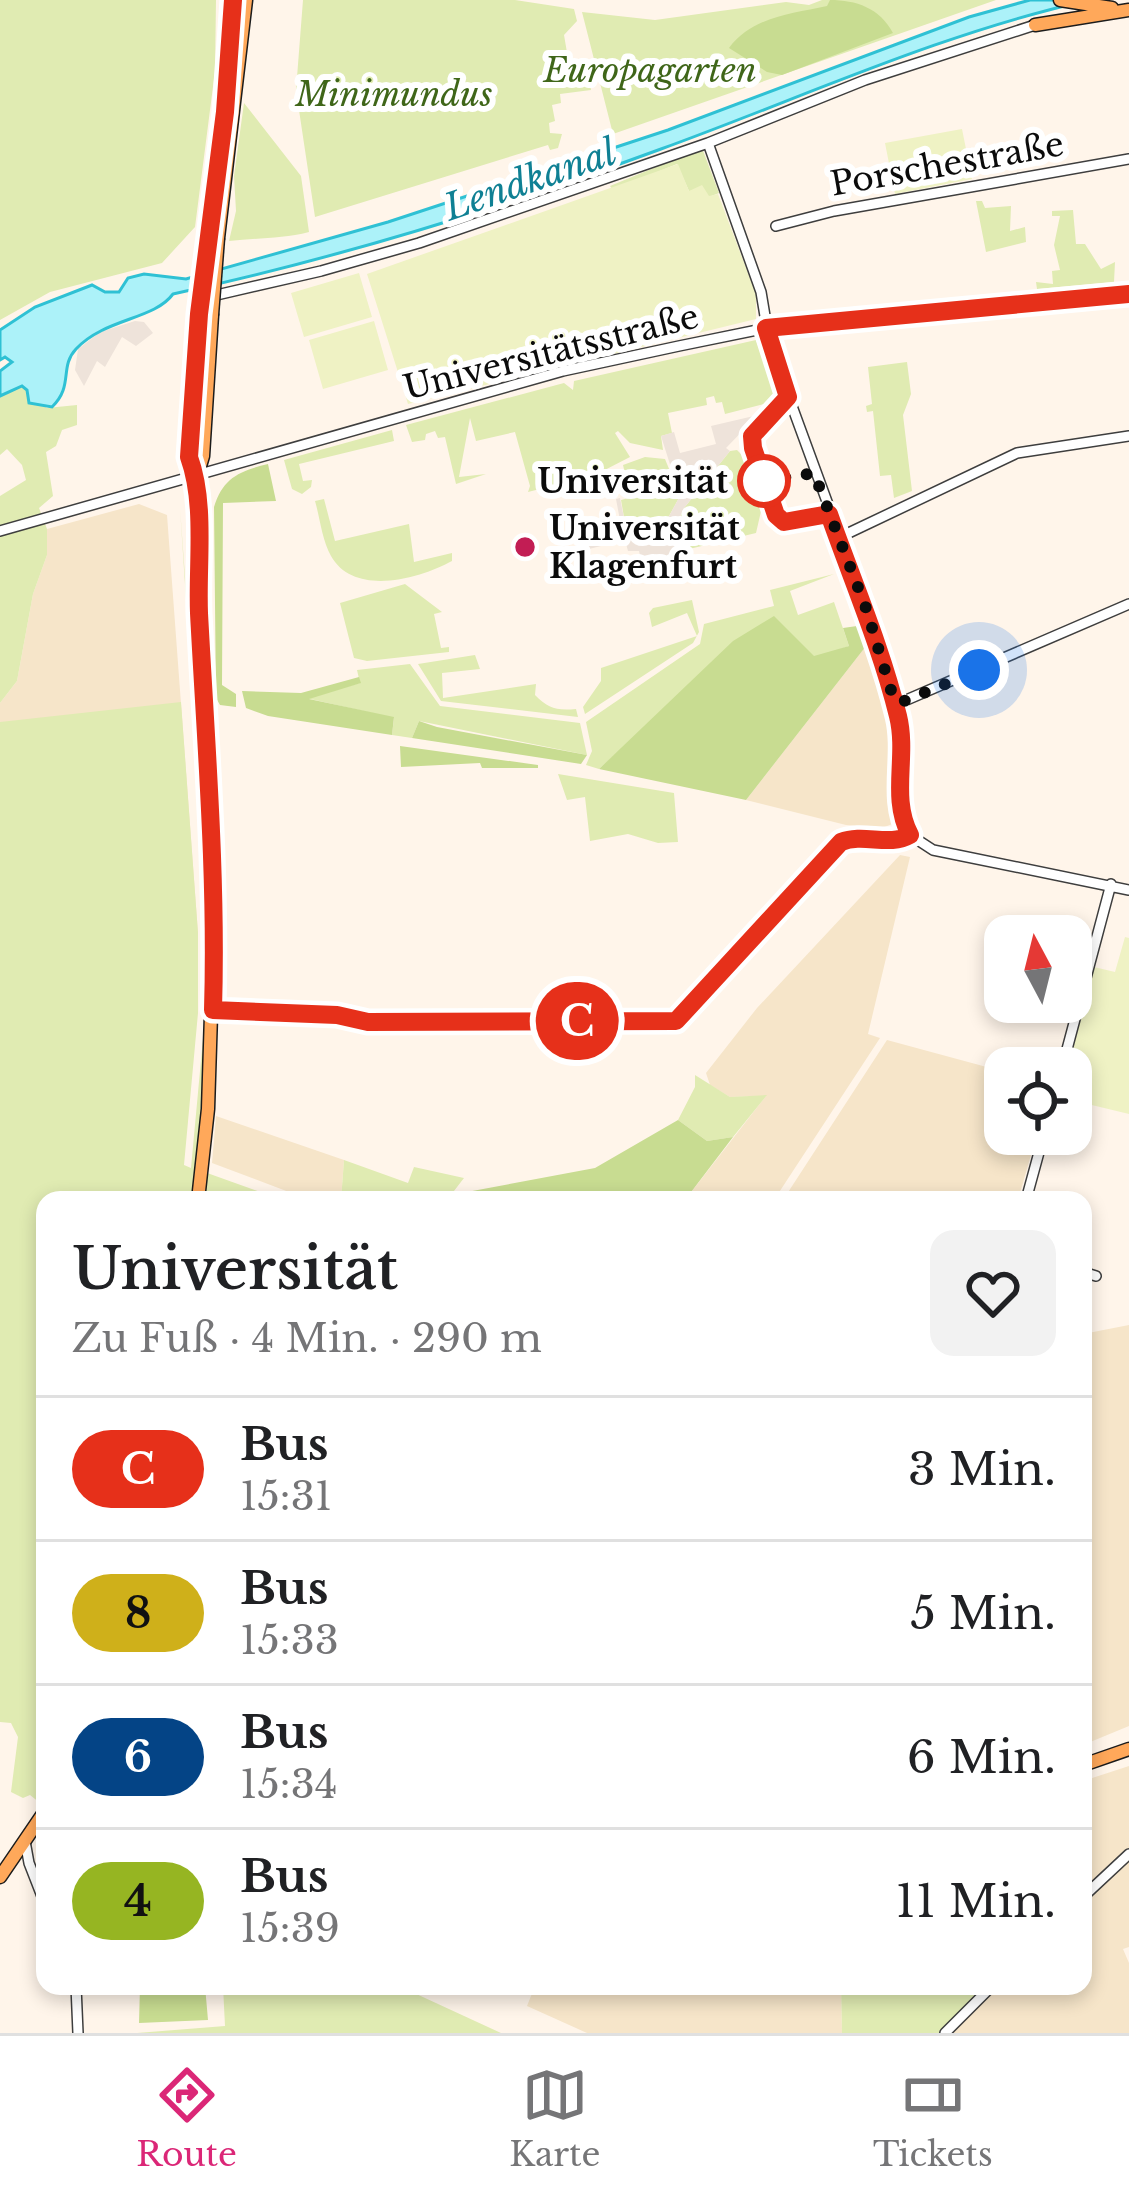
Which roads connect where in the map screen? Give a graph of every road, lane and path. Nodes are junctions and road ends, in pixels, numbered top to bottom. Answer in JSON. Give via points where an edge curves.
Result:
{"nodes":[{"id":1,"x":233,"y":0,"type":"edge"},
{"id":2,"x":248,"y":0,"type":"edge"},
{"id":3,"x":1065,"y":1,"type":"edge"},
{"id":4,"x":1129,"y":10,"type":"edge"},
{"id":5,"x":1035,"y":25,"type":"junction"},
{"id":6,"x":708,"y":143,"type":"junction"},
{"id":7,"x":1129,"y":159,"type":"edge"},
{"id":8,"x":776,"y":226,"type":"dead end"},
{"id":9,"x":213,"y":237,"type":"junction"},
{"id":10,"x":1129,"y":294,"type":"edge"},
{"id":11,"x":208,"y":297,"type":"dead end"},
{"id":12,"x":766,"y":328,"type":"junction"},
{"id":13,"x":1129,"y":436,"type":"edge"},
{"id":14,"x":196,"y":477,"type":"junction"},
{"id":15,"x":0,"y":531,"type":"edge"},
{"id":16,"x":838,"y":538,"type":"junction"},
{"id":17,"x":1129,"y":604,"type":"edge"},
{"id":18,"x":894,"y":700,"type":"junction"},
{"id":19,"x":1111,"y":884,"type":"junction"},
{"id":20,"x":1129,"y":890,"type":"edge"},
{"id":21,"x":1068,"y":1047,"type":"edge"},
{"id":22,"x":1038,"y":1155,"type":"edge"},
{"id":23,"x":199,"y":1191,"type":"edge"},
{"id":24,"x":1028,"y":1191,"type":"edge"},
{"id":25,"x":1092,"y":1275,"type":"edge"},
{"id":26,"x":1096,"y":1276,"type":"dead end"},
{"id":27,"x":1129,"y":1749,"type":"edge"},
{"id":28,"x":1092,"y":1762,"type":"edge"},
{"id":29,"x":36,"y":1825,"type":"edge"},
{"id":30,"x":26,"y":1841,"type":"junction"},
{"id":31,"x":1129,"y":1854,"type":"edge"},
{"id":32,"x":0,"y":1877,"type":"edge"},
{"id":33,"x":36,"y":1881,"type":"edge"},
{"id":34,"x":1092,"y":1889,"type":"edge"},
{"id":35,"x":76,"y":1995,"type":"edge"},
{"id":36,"x":983,"y":1995,"type":"edge"},
{"id":37,"x":78,"y":2033,"type":"edge"},
{"id":38,"x":945,"y":2033,"type":"edge"}],
"edges":[{"from":1,"to":9,"type":"main road"},
{"from":2,"to":9,"type":"main road"},
{"from":3,"to":4,"type":"main road"},
{"from":3,"to":5,"type":"main road","via":[[1057,16]]},
{"from":4,"to":5,"type":"main road"},
{"from":5,"to":6,"type":"street"},
{"from":6,"to":11,"type":"street","via":[[418,243]]},
{"from":6,"to":12,"type":"street"},
{"from":7,"to":8,"type":"street","name":"Porschestraße"},
{"from":9,"to":14,"type":"main road","bridge":true},
{"from":10,"to":12,"type":"street","name":"Universitätsstraße"},
{"from":12,"to":14,"type":"street","name":"Universitätsstraße","via":[[563,371]]},
{"from":12,"to":16,"type":"street"},
{"from":13,"to":16,"type":"street","via":[[1017,453]]},
{"from":14,"to":15,"type":"street","name":"Universitätsstraße"},
{"from":14,"to":23,"type":"main road","via":[[215,888]]},
{"from":16,"to":18,"type":"street"},
{"from":17,"to":18,"type":"street"},
{"from":18,"to":19,"type":"street","via":[[902,744],[898,801],[910,835],[932,850]]},
{"from":19,"to":20,"type":"street"},
{"from":19,"to":21,"type":"street"},
{"from":22,"to":24,"type":"street"},
{"from":25,"to":26,"type":"street"},
{"from":27,"to":28,"type":"main road"},
{"from":29,"to":30,"type":"main road"},
{"from":30,"to":32,"type":"main road"},
{"from":30,"to":33,"type":"street"},
{"from":31,"to":34,"type":"street"},
{"from":35,"to":37,"type":"street"},
{"from":36,"to":38,"type":"street"}]}
